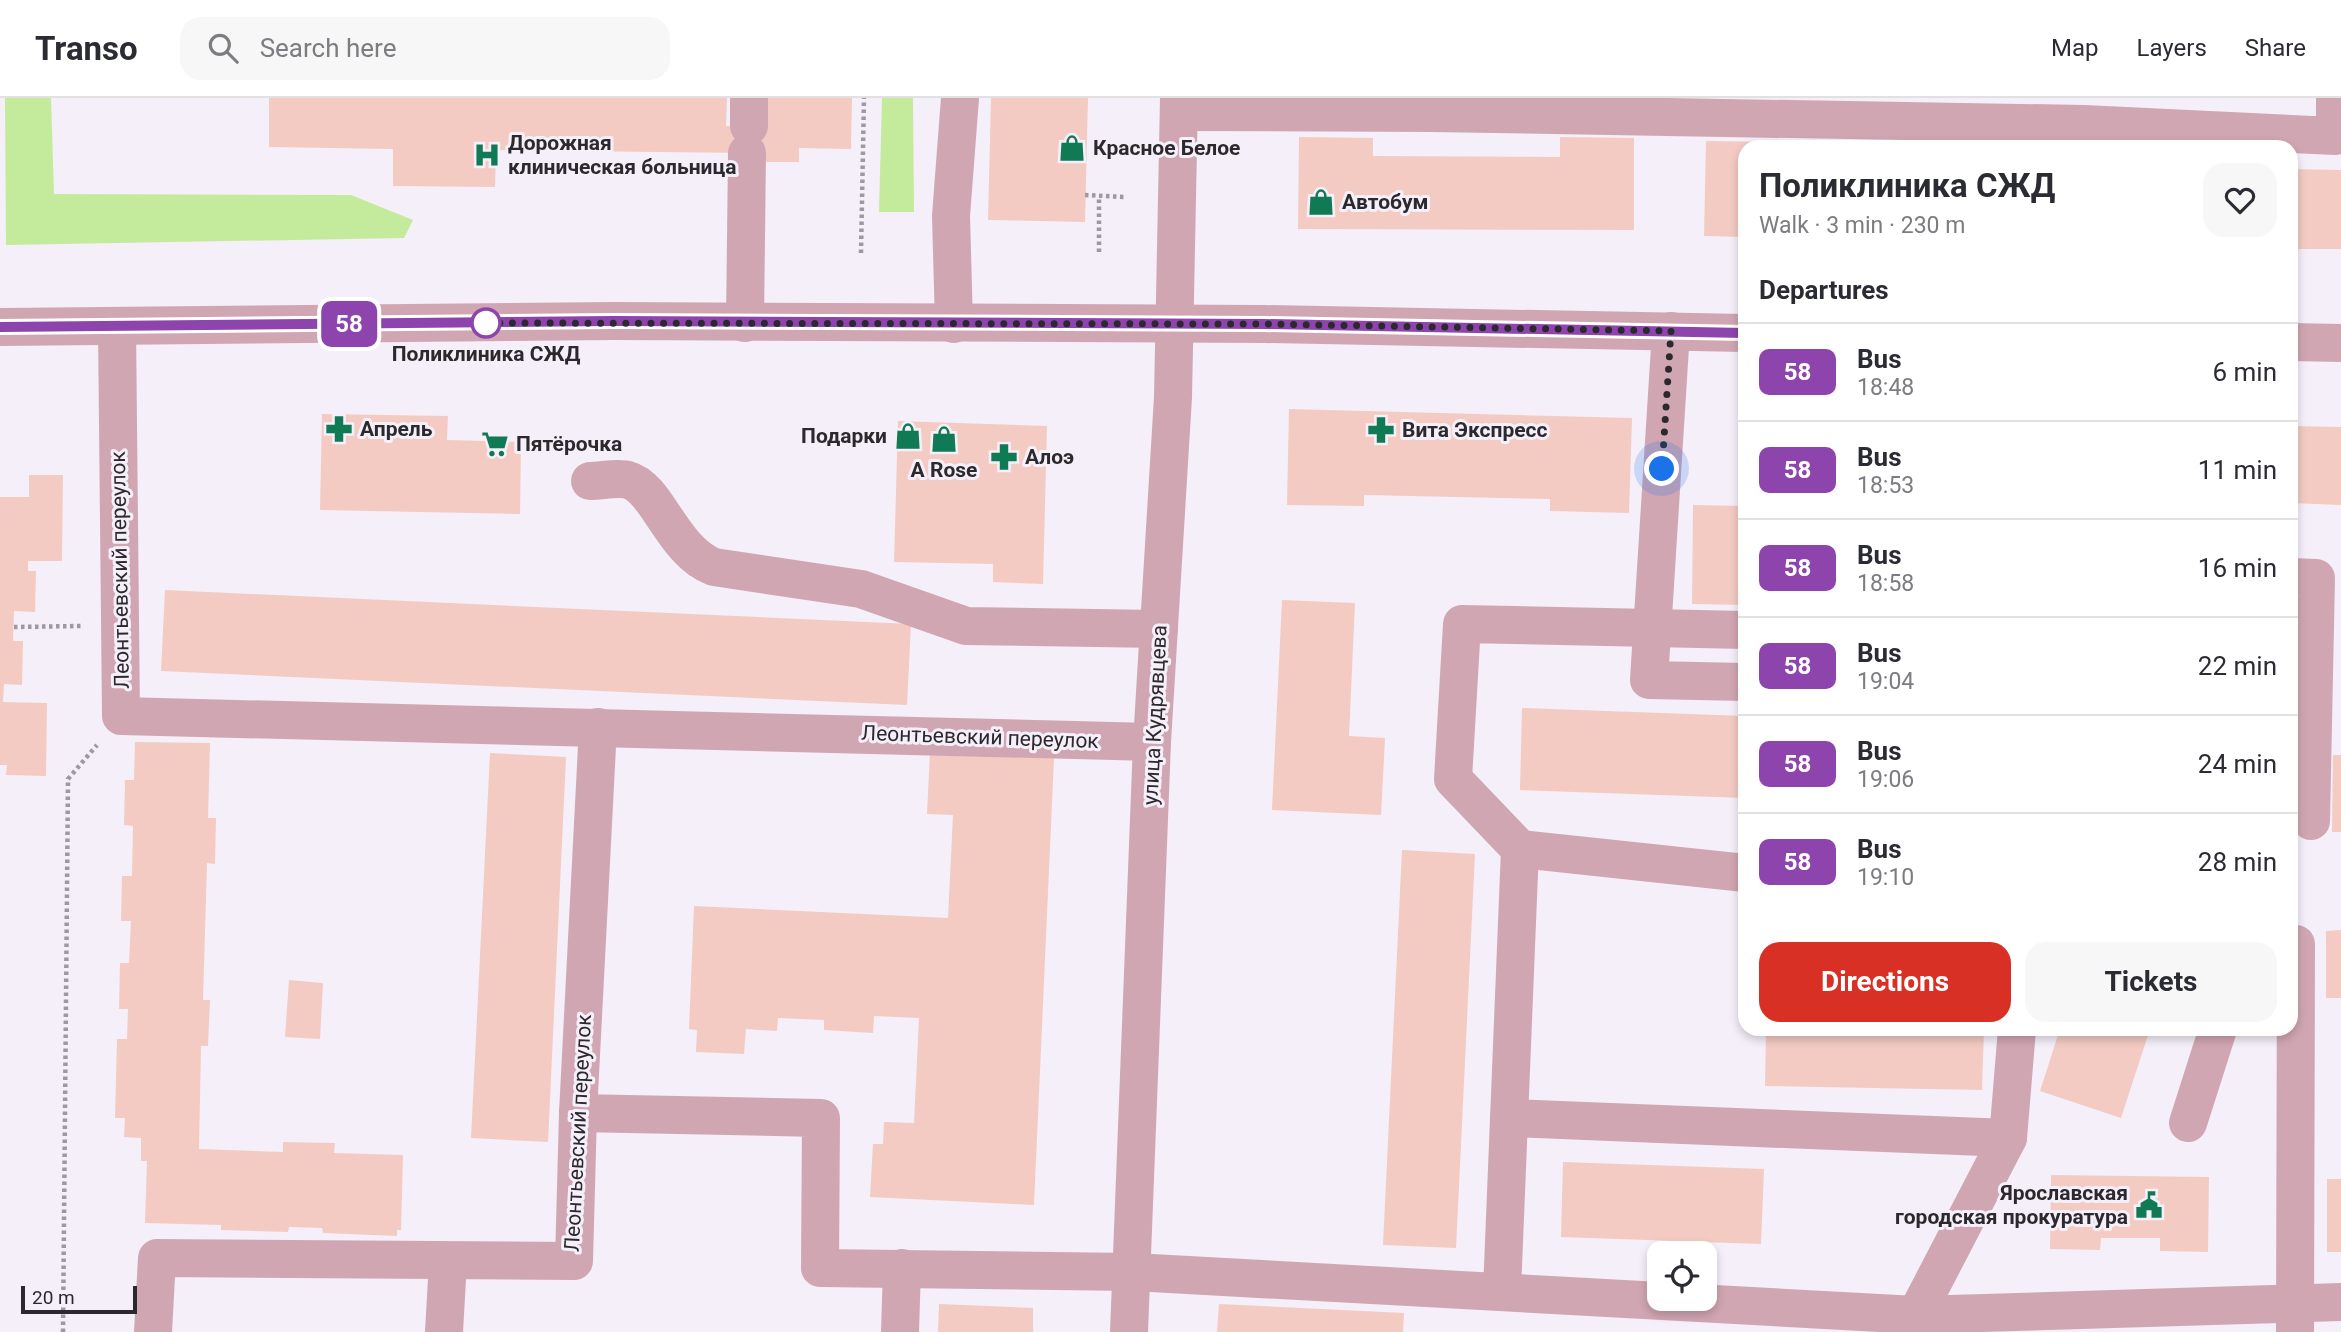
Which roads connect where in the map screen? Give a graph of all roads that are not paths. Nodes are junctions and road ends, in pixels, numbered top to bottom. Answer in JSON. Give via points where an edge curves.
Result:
{"nodes":[{"id":1,"x":960,"y":98,"type":"edge"},
{"id":2,"x":2335,"y":98,"type":"edge"},
{"id":3,"x":1179,"y":105,"type":"edge"},
{"id":4,"x":1430,"y":105,"type":"edge"},
{"id":5,"x":2083,"y":123,"type":"edge"},
{"id":6,"x":748,"y":126,"type":"edge"},
{"id":7,"x":2338,"y":136,"type":"edge"},
{"id":8,"x":745,"y":323,"type":"junction"},
{"id":9,"x":954,"y":324,"type":"junction"},
{"id":10,"x":117,"y":326,"type":"junction"},
{"id":11,"x":1175,"y":326,"type":"junction"},
{"id":12,"x":0,"y":327,"type":"edge"},
{"id":13,"x":1671,"y":331,"type":"junction"},
{"id":14,"x":1738,"y":333,"type":"edge"},
{"id":15,"x":2298,"y":342,"type":"edge"},
{"id":16,"x":2341,"y":343,"type":"edge"},
{"id":17,"x":590,"y":481,"type":"dead end"},
{"id":18,"x":2298,"y":577,"type":"edge"},
{"id":19,"x":1159,"y":629,"type":"junction"},
{"id":20,"x":1653,"y":629,"type":"junction"},
{"id":21,"x":1738,"y":630,"type":"edge"},
{"id":22,"x":1738,"y":682,"type":"edge"},
{"id":23,"x":598,"y":727,"type":"junction"},
{"id":24,"x":1152,"y":742,"type":"junction"},
{"id":25,"x":2311,"y":821,"type":"dead end"},
{"id":26,"x":1520,"y":849,"type":"junction"},
{"id":27,"x":1738,"y":872,"type":"edge"},
{"id":28,"x":2016,"y":1036,"type":"edge"},
{"id":29,"x":2216,"y":1036,"type":"edge"},
{"id":30,"x":2296,"y":1036,"type":"edge"},
{"id":31,"x":578,"y":1114,"type":"junction"},
{"id":32,"x":1509,"y":1118,"type":"junction"},
{"id":33,"x":2188,"y":1123,"type":"dead end"},
{"id":34,"x":2008,"y":1138,"type":"junction"},
{"id":35,"x":448,"y":1261,"type":"junction"},
{"id":36,"x":902,"y":1268,"type":"junction"},
{"id":37,"x":1133,"y":1272,"type":"junction"},
{"id":38,"x":1502,"y":1290,"type":"junction"},
{"id":39,"x":2341,"y":1302,"type":"edge"},
{"id":40,"x":1916,"y":1315,"type":"junction"},
{"id":41,"x":2295,"y":1318,"type":"edge"},
{"id":42,"x":153,"y":1332,"type":"edge"},
{"id":43,"x":444,"y":1332,"type":"edge"},
{"id":44,"x":900,"y":1332,"type":"edge"},
{"id":45,"x":1129,"y":1332,"type":"edge"}],
"edges":[{"from":1,"to":9,"type":"street","via":[[951,216]]},
{"from":2,"to":7,"type":"street"},
{"from":3,"to":4,"type":"street"},
{"from":3,"to":11,"type":"street","name":"улица Кудрявцева"},
{"from":4,"to":5,"type":"street"},
{"from":5,"to":7,"type":"street"},
{"from":6,"to":8,"type":"street"},
{"from":8,"to":9,"type":"street"},
{"from":8,"to":10,"type":"street"},
{"from":9,"to":11,"type":"street"},
{"from":10,"to":12,"type":"street"},
{"from":10,"to":23,"type":"street","name":"Леонтьевский переулок","via":[[121,716]]},
{"from":11,"to":13,"type":"street"},
{"from":11,"to":19,"type":"street","name":"улица Кудрявцева"},
{"from":13,"to":14,"type":"street"},
{"from":13,"to":20,"type":"street"},
{"from":15,"to":16,"type":"street"},
{"from":17,"to":19,"type":"street","via":[[628,480],[639,486],[697,561],[714,567],[861,589],[966,626]]},
{"from":18,"to":25,"type":"street","via":[[2316,578]]},
{"from":19,"to":24,"type":"street","name":"улица Кудрявцева"},
{"from":20,"to":21,"type":"street"},
{"from":20,"to":22,"type":"street","via":[[1649,680]]},
{"from":20,"to":26,"type":"street","via":[[1462,624],[1453,779]]},
{"from":23,"to":24,"type":"street","name":"Леонтьевский переулок"},
{"from":23,"to":31,"type":"street","name":"Леонтьевский переулок"},
{"from":24,"to":37,"type":"street","name":"улица Кудрявцева"},
{"from":26,"to":27,"type":"street"},
{"from":26,"to":32,"type":"street"},
{"from":28,"to":34,"type":"street"},
{"from":29,"to":33,"type":"street"},
{"from":30,"to":41,"type":"street"},
{"from":31,"to":35,"type":"street","name":"Леонтьевский переулок","via":[[574,1261]]},
{"from":31,"to":36,"type":"street","via":[[821,1118],[820,1268]]},
{"from":32,"to":34,"type":"street"},
{"from":32,"to":38,"type":"street"},
{"from":34,"to":40,"type":"street"},
{"from":35,"to":42,"type":"street","name":"Леонтьевский переулок","via":[[157,1258]]},
{"from":35,"to":43,"type":"street"},
{"from":36,"to":37,"type":"street"},
{"from":36,"to":44,"type":"street"},
{"from":37,"to":38,"type":"street"},
{"from":37,"to":45,"type":"street","name":"улица Кудрявцева"},
{"from":38,"to":40,"type":"street"},
{"from":39,"to":41,"type":"street"},
{"from":40,"to":41,"type":"street"}]}
